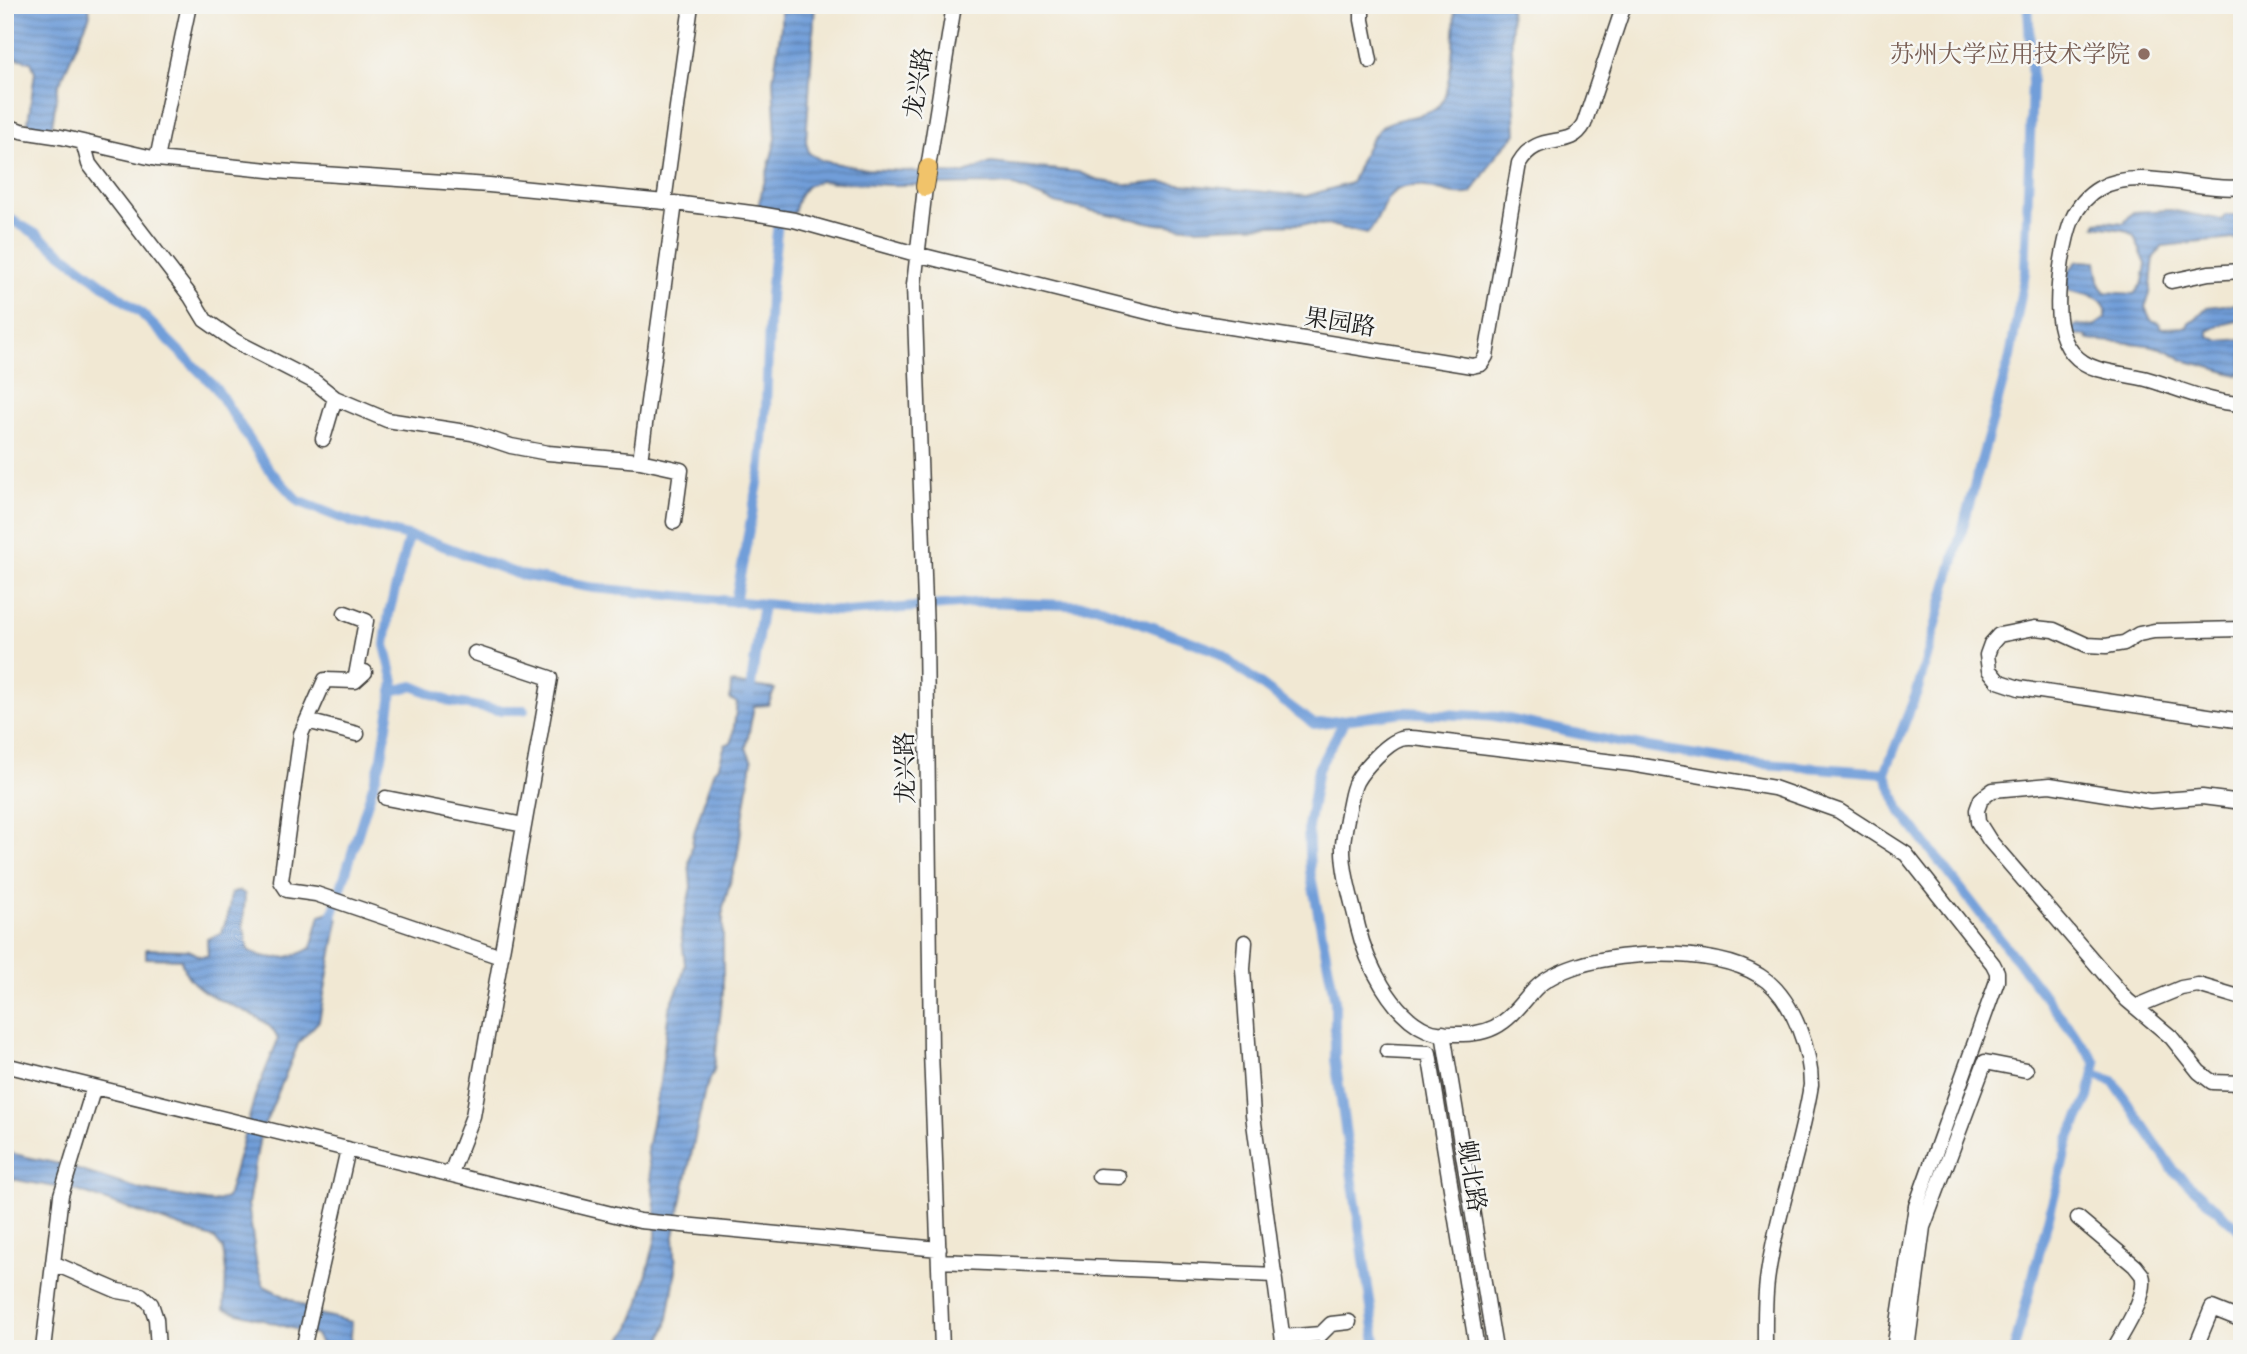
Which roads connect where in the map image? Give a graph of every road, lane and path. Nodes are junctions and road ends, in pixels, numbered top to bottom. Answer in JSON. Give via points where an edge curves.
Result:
{"nodes":[{"id":1,"x":189,"y":5,"type":"edge"},
{"id":2,"x":691,"y":5,"type":"edge"},
{"id":3,"x":954,"y":5,"type":"edge"},
{"id":4,"x":1362,"y":5,"type":"edge"},
{"id":5,"x":1624,"y":5,"type":"edge"},
{"id":6,"x":1370,"y":61,"type":"dead end"},
{"id":7,"x":5,"y":125,"type":"edge"},
{"id":8,"x":83,"y":142,"type":"junction"},
{"id":9,"x":157,"y":159,"type":"junction"},
{"id":10,"x":928,"y":168,"type":"joint"},
{"id":11,"x":925,"y":187,"type":"joint"},
{"id":12,"x":2242,"y":187,"type":"edge"},
{"id":13,"x":669,"y":202,"type":"junction"},
{"id":14,"x":916,"y":254,"type":"junction"},
{"id":15,"x":2242,"y":271,"type":"edge"},
{"id":16,"x":2171,"y":281,"type":"dead end"},
{"id":17,"x":335,"y":398,"type":"junction"},
{"id":18,"x":2242,"y":404,"type":"edge"},
{"id":19,"x":323,"y":439,"type":"dead end"},
{"id":20,"x":640,"y":461,"type":"junction"},
{"id":21,"x":674,"y":522,"type":"dead end"},
{"id":22,"x":345,"y":613,"type":"dead end"},
{"id":23,"x":2242,"y":629,"type":"edge"},
{"id":24,"x":475,"y":653,"type":"dead end"},
{"id":25,"x":2242,"y":721,"type":"edge"},
{"id":26,"x":307,"y":722,"type":"junction"},
{"id":27,"x":357,"y":734,"type":"dead end"},
{"id":28,"x":386,"y":798,"type":"dead end"},
{"id":29,"x":2242,"y":802,"type":"edge"},
{"id":30,"x":524,"y":825,"type":"junction"},
{"id":31,"x":1245,"y":942,"type":"dead end"},
{"id":32,"x":501,"y":957,"type":"junction"},
{"id":33,"x":2242,"y":998,"type":"edge"},
{"id":34,"x":2135,"y":1007,"type":"junction"},
{"id":35,"x":1443,"y":1034,"type":"junction"},
{"id":36,"x":1387,"y":1051,"type":"dead end"},
{"id":37,"x":5,"y":1065,"type":"edge"},
{"id":38,"x":2026,"y":1070,"type":"dead end"},
{"id":39,"x":2242,"y":1083,"type":"edge"},
{"id":40,"x":93,"y":1087,"type":"junction"},
{"id":41,"x":348,"y":1149,"type":"junction"},
{"id":42,"x":451,"y":1173,"type":"junction"},
{"id":43,"x":1099,"y":1177,"type":"dead end"},
{"id":44,"x":1119,"y":1177,"type":"dead end"},
{"id":45,"x":2078,"y":1218,"type":"dead end"},
{"id":46,"x":939,"y":1255,"type":"junction"},
{"id":47,"x":53,"y":1264,"type":"junction"},
{"id":48,"x":1275,"y":1275,"type":"junction"},
{"id":49,"x":2242,"y":1320,"type":"edge"},
{"id":50,"x":1349,"y":1322,"type":"dead end"},
{"id":51,"x":1284,"y":1343,"type":"edge"},
{"id":52,"x":304,"y":1344,"type":"edge"},
{"id":53,"x":43,"y":1349,"type":"edge"},
{"id":54,"x":158,"y":1349,"type":"edge"},
{"id":55,"x":942,"y":1349,"type":"edge"},
{"id":56,"x":1477,"y":1349,"type":"edge"},
{"id":57,"x":1495,"y":1349,"type":"edge"},
{"id":58,"x":1765,"y":1349,"type":"edge"},
{"id":59,"x":1894,"y":1349,"type":"edge"},
{"id":60,"x":1907,"y":1349,"type":"edge"},
{"id":61,"x":2114,"y":1349,"type":"edge"},
{"id":62,"x":2195,"y":1349,"type":"edge"}],
"edges":[{"from":1,"to":9,"type":"street"},
{"from":2,"to":13,"type":"street"},
{"from":3,"to":10,"type":"street","name":"龙兴路"},
{"from":4,"to":6,"type":"street"},
{"from":5,"to":14,"type":"street","name":"果园路","via":[[1578,134],[1533,146],[1519,163],[1486,356],[1480,364],[1198,323]]},
{"from":7,"to":8,"type":"street","name":"果园路"},
{"from":8,"to":9,"type":"street","name":"果园路"},
{"from":8,"to":17,"type":"street","via":[[89,164],[205,320]]},
{"from":9,"to":13,"type":"street","name":"果园路"},
{"from":10,"to":11,"type":"main road"},
{"from":11,"to":14,"type":"street","name":"龙兴路"},
{"from":12,"to":18,"type":"street","via":[[2145,179],[2101,187],[2072,217],[2058,286],[2059,330],[2078,360],[2226,404]]},
{"from":13,"to":14,"type":"street","name":"果园路","via":[[794,220]]},
{"from":13,"to":20,"type":"street"},
{"from":14,"to":46,"type":"street","name":"龙兴路"},
{"from":15,"to":16,"type":"street"},
{"from":17,"to":19,"type":"street"},
{"from":17,"to":20,"type":"street","via":[[387,420],[472,433],[511,446]]},
{"from":20,"to":21,"type":"street","via":[[681,470]]},
{"from":22,"to":26,"type":"street","via":[[366,621],[360,677],[325,680]]},
{"from":23,"to":25,"type":"street","via":[[2154,631],[2106,646],[2087,645],[2054,630],[2035,628],[1999,635],[1987,655],[1989,670],[1998,681],[2019,688]]},
{"from":24,"to":30,"type":"street","via":[[550,678]]},
{"from":26,"to":27,"type":"street"},
{"from":26,"to":32,"type":"street","via":[[281,881],[287,890],[316,894]]},
{"from":28,"to":30,"type":"street"},
{"from":29,"to":34,"type":"street","via":[[2202,797],[2150,801],[2050,785],[1993,790],[1981,799],[1978,822],[1990,841]]},
{"from":30,"to":32,"type":"street"},
{"from":31,"to":48,"type":"street","via":[[1253,1115]]},
{"from":32,"to":42,"type":"street","via":[[473,1116]]},
{"from":33,"to":34,"type":"street","via":[[2198,985]]},
{"from":34,"to":39,"type":"street","via":[[2171,1037],[2212,1082]]},
{"from":35,"to":57,"type":"street"},
{"from":35,"to":58,"type":"street","via":[[1490,1030],[1555,974],[1623,955],[1711,959],[1767,981],[1801,1033],[1811,1085],[1768,1273]]},
{"from":35,"to":59,"type":"street","via":[[1414,1022],[1379,981],[1362,943],[1344,856],[1344,834],[1356,782],[1399,739],[1585,758],[1774,788],[1839,811],[1899,849],[1997,972],[1993,995],[1916,1206]]},
{"from":36,"to":56,"type":"street","name":"蚬北路","via":[[1429,1053]]},
{"from":37,"to":40,"type":"street"},
{"from":38,"to":60,"type":"street","via":[[1985,1062],[1923,1227]]},
{"from":40,"to":41,"type":"street"},
{"from":40,"to":47,"type":"street","via":[[61,1195]]},
{"from":41,"to":42,"type":"street"},
{"from":41,"to":52,"type":"street"},
{"from":42,"to":46,"type":"street","via":[[644,1222]]},
{"from":43,"to":44,"type":"street"},
{"from":45,"to":61,"type":"street","via":[[2142,1276],[2138,1302]]},
{"from":46,"to":48,"type":"street"},
{"from":46,"to":55,"type":"street","name":"龙兴路"},
{"from":47,"to":53,"type":"street"},
{"from":47,"to":54,"type":"street","via":[[118,1291],[141,1295],[151,1304],[156,1319]]},
{"from":48,"to":51,"type":"street"},
{"from":49,"to":62,"type":"street","via":[[2212,1308]]},
{"from":50,"to":51,"type":"street","via":[[1331,1324],[1321,1334]]}]}
